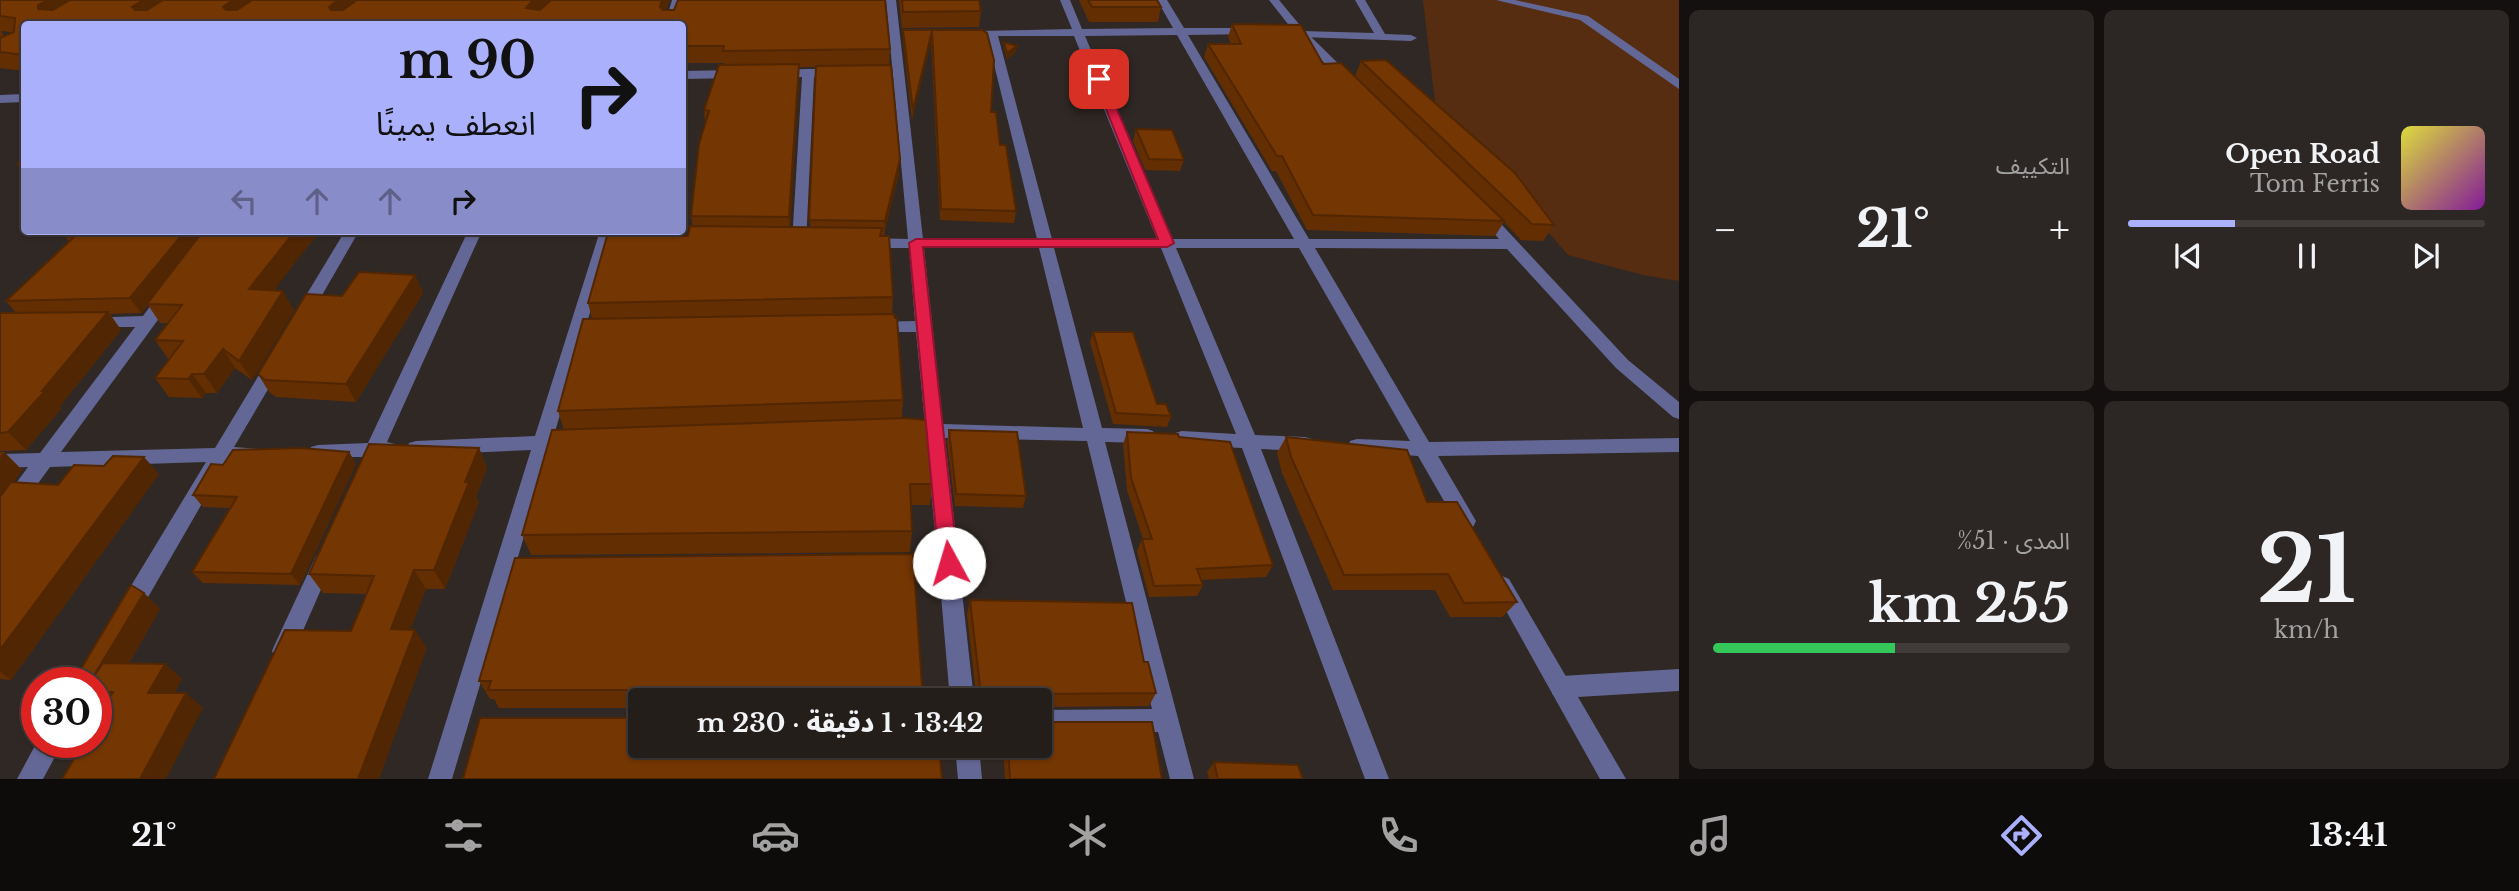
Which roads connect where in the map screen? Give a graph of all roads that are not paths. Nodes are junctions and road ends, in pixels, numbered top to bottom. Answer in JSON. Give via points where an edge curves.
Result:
{"nodes":[{"id":1,"x":677,"y":0,"type":"edge"},
{"id":2,"x":891,"y":0,"type":"edge"},
{"id":3,"x":1065,"y":0,"type":"edge"},
{"id":4,"x":1162,"y":0,"type":"edge"},
{"id":5,"x":1274,"y":0,"type":"edge"},
{"id":6,"x":1360,"y":0,"type":"edge"},
{"id":7,"x":1501,"y":0,"type":"edge"},
{"id":8,"x":671,"y":21,"type":"edge"},
{"id":9,"x":1181,"y":32,"type":"junction"},
{"id":10,"x":964,"y":33,"type":"edge"},
{"id":11,"x":992,"y":33,"type":"junction"},
{"id":12,"x":1080,"y":33,"type":"junction"},
{"id":13,"x":1300,"y":33,"type":"junction"},
{"id":14,"x":1381,"y":36,"type":"junction"},
{"id":15,"x":1411,"y":38,"type":"dead end"},
{"id":16,"x":808,"y":73,"type":"junction"},
{"id":17,"x":847,"y":73,"type":"edge"},
{"id":18,"x":752,"y":74,"type":"edge"},
{"id":19,"x":766,"y":74,"type":"edge"},
{"id":20,"x":686,"y":75,"type":"edge"},
{"id":21,"x":1679,"y":85,"type":"edge"},
{"id":22,"x":1360,"y":92,"type":"edge"},
{"id":23,"x":21,"y":98,"type":"edge"},
{"id":24,"x":0,"y":99,"type":"edge"},
{"id":25,"x":1476,"y":206,"type":"edge"},
{"id":26,"x":350,"y":235,"type":"edge"},
{"id":27,"x":473,"y":235,"type":"edge"},
{"id":28,"x":610,"y":236,"type":"edge"},
{"id":29,"x":799,"y":242,"type":"edge"},
{"id":30,"x":851,"y":243,"type":"edge"},
{"id":31,"x":916,"y":243,"type":"junction"},
{"id":32,"x":1045,"y":243,"type":"junction"},
{"id":33,"x":1167,"y":243,"type":"junction"},
{"id":34,"x":1514,"y":244,"type":"junction"},
{"id":35,"x":1305,"y":245,"type":"junction"},
{"id":36,"x":179,"y":281,"type":"edge"},
{"id":37,"x":148,"y":321,"type":"junction"},
{"id":38,"x":80,"y":322,"type":"edge"},
{"id":39,"x":297,"y":326,"type":"edge"},
{"id":40,"x":925,"y":327,"type":"junction"},
{"id":41,"x":855,"y":328,"type":"edge"},
{"id":42,"x":283,"y":349,"type":"edge"},
{"id":43,"x":1679,"y":412,"type":"edge"},
{"id":44,"x":935,"y":429,"type":"junction"},
{"id":45,"x":881,"y":431,"type":"edge"},
{"id":46,"x":1094,"y":433,"type":"junction"},
{"id":47,"x":583,"y":440,"type":"edge"},
{"id":48,"x":543,"y":441,"type":"junction"},
{"id":49,"x":1249,"y":442,"type":"junction"},
{"id":50,"x":1679,"y":445,"type":"edge"},
{"id":51,"x":1424,"y":449,"type":"junction"},
{"id":52,"x":374,"y":450,"type":"junction"},
{"id":53,"x":297,"y":453,"type":"edge"},
{"id":54,"x":272,"y":454,"type":"edge"},
{"id":55,"x":220,"y":455,"type":"junction"},
{"id":56,"x":0,"y":461,"type":"edge"},
{"id":57,"x":42,"y":461,"type":"junction"},
{"id":58,"x":363,"y":475,"type":"edge"},
{"id":59,"x":0,"y":520,"type":"edge"},
{"id":60,"x":1472,"y":532,"type":"edge"},
{"id":61,"x":334,"y":538,"type":"edge"},
{"id":62,"x":949,"y":563,"type":"junction"},
{"id":63,"x":879,"y":564,"type":"edge"},
{"id":64,"x":505,"y":567,"type":"junction"},
{"id":65,"x":532,"y":567,"type":"edge"},
{"id":66,"x":1493,"y":568,"type":"edge"},
{"id":67,"x":121,"y":623,"type":"edge"},
{"id":68,"x":276,"y":665,"type":"edge"},
{"id":69,"x":1679,"y":680,"type":"edge"},
{"id":70,"x":1561,"y":687,"type":"junction"},
{"id":71,"x":961,"y":688,"type":"edge"},
{"id":72,"x":1052,"y":720,"type":"edge"},
{"id":73,"x":1167,"y":720,"type":"junction"},
{"id":74,"x":457,"y":722,"type":"junction"},
{"id":75,"x":483,"y":722,"type":"edge"},
{"id":76,"x":41,"y":758,"type":"edge"},
{"id":77,"x":968,"y":758,"type":"edge"},
{"id":78,"x":29,"y":779,"type":"edge"},
{"id":79,"x":440,"y":779,"type":"edge"},
{"id":80,"x":970,"y":779,"type":"edge"},
{"id":81,"x":1182,"y":779,"type":"edge"},
{"id":82,"x":1377,"y":779,"type":"edge"},
{"id":83,"x":1614,"y":779,"type":"edge"}],
"edges":[{"from":1,"to":8,"type":"street"},
{"from":2,"to":31,"type":"street","via":[[902,34],[892,72]]},
{"from":3,"to":12,"type":"street"},
{"from":4,"to":9,"type":"street"},
{"from":5,"to":13,"type":"street"},
{"from":6,"to":14,"type":"street"},
{"from":7,"to":21,"type":"street","via":[[1584,18]]},
{"from":9,"to":12,"type":"street"},
{"from":9,"to":13,"type":"street"},
{"from":9,"to":35,"type":"street"},
{"from":10,"to":11,"type":"street"},
{"from":11,"to":12,"type":"street"},
{"from":11,"to":32,"type":"street"},
{"from":12,"to":33,"type":"street"},
{"from":13,"to":14,"type":"street"},
{"from":13,"to":22,"type":"street"},
{"from":14,"to":15,"type":"street"},
{"from":16,"to":17,"type":"street"},
{"from":16,"to":19,"type":"street"},
{"from":16,"to":29,"type":"street"},
{"from":18,"to":20,"type":"street"},
{"from":23,"to":24,"type":"street"},
{"from":25,"to":34,"type":"street"},
{"from":26,"to":39,"type":"street"},
{"from":27,"to":52,"type":"street"},
{"from":28,"to":48,"type":"street","via":[[583,333]]},
{"from":30,"to":31,"type":"street"},
{"from":31,"to":32,"type":"street"},
{"from":31,"to":40,"type":"street"},
{"from":32,"to":33,"type":"street"},
{"from":32,"to":46,"type":"street"},
{"from":33,"to":35,"type":"street"},
{"from":33,"to":49,"type":"street"},
{"from":34,"to":35,"type":"street"},
{"from":34,"to":43,"type":"street","via":[[1622,364]]},
{"from":35,"to":51,"type":"street"},
{"from":36,"to":37,"type":"street"},
{"from":37,"to":38,"type":"street"},
{"from":37,"to":57,"type":"street"},
{"from":40,"to":41,"type":"street"},
{"from":40,"to":44,"type":"street"},
{"from":42,"to":55,"type":"street"},
{"from":44,"to":45,"type":"street"},
{"from":44,"to":46,"type":"street"},
{"from":44,"to":62,"type":"street"},
{"from":46,"to":49,"type":"street"},
{"from":46,"to":73,"type":"street"},
{"from":47,"to":48,"type":"street"},
{"from":48,"to":52,"type":"street"},
{"from":48,"to":64,"type":"street"},
{"from":49,"to":51,"type":"street"},
{"from":49,"to":82,"type":"street"},
{"from":50,"to":51,"type":"street"},
{"from":51,"to":60,"type":"street"},
{"from":52,"to":53,"type":"street"},
{"from":52,"to":58,"type":"street"},
{"from":54,"to":55,"type":"street"},
{"from":55,"to":57,"type":"street"},
{"from":55,"to":67,"type":"street"},
{"from":56,"to":57,"type":"street"},
{"from":57,"to":59,"type":"street"},
{"from":61,"to":68,"type":"street"},
{"from":62,"to":63,"type":"street"},
{"from":62,"to":71,"type":"street"},
{"from":64,"to":65,"type":"street"},
{"from":64,"to":74,"type":"street"},
{"from":66,"to":70,"type":"street"},
{"from":69,"to":70,"type":"street"},
{"from":70,"to":83,"type":"street"},
{"from":72,"to":73,"type":"street"},
{"from":73,"to":81,"type":"street"},
{"from":74,"to":75,"type":"street"},
{"from":74,"to":79,"type":"street"},
{"from":76,"to":78,"type":"street"},
{"from":77,"to":80,"type":"street"}]}
